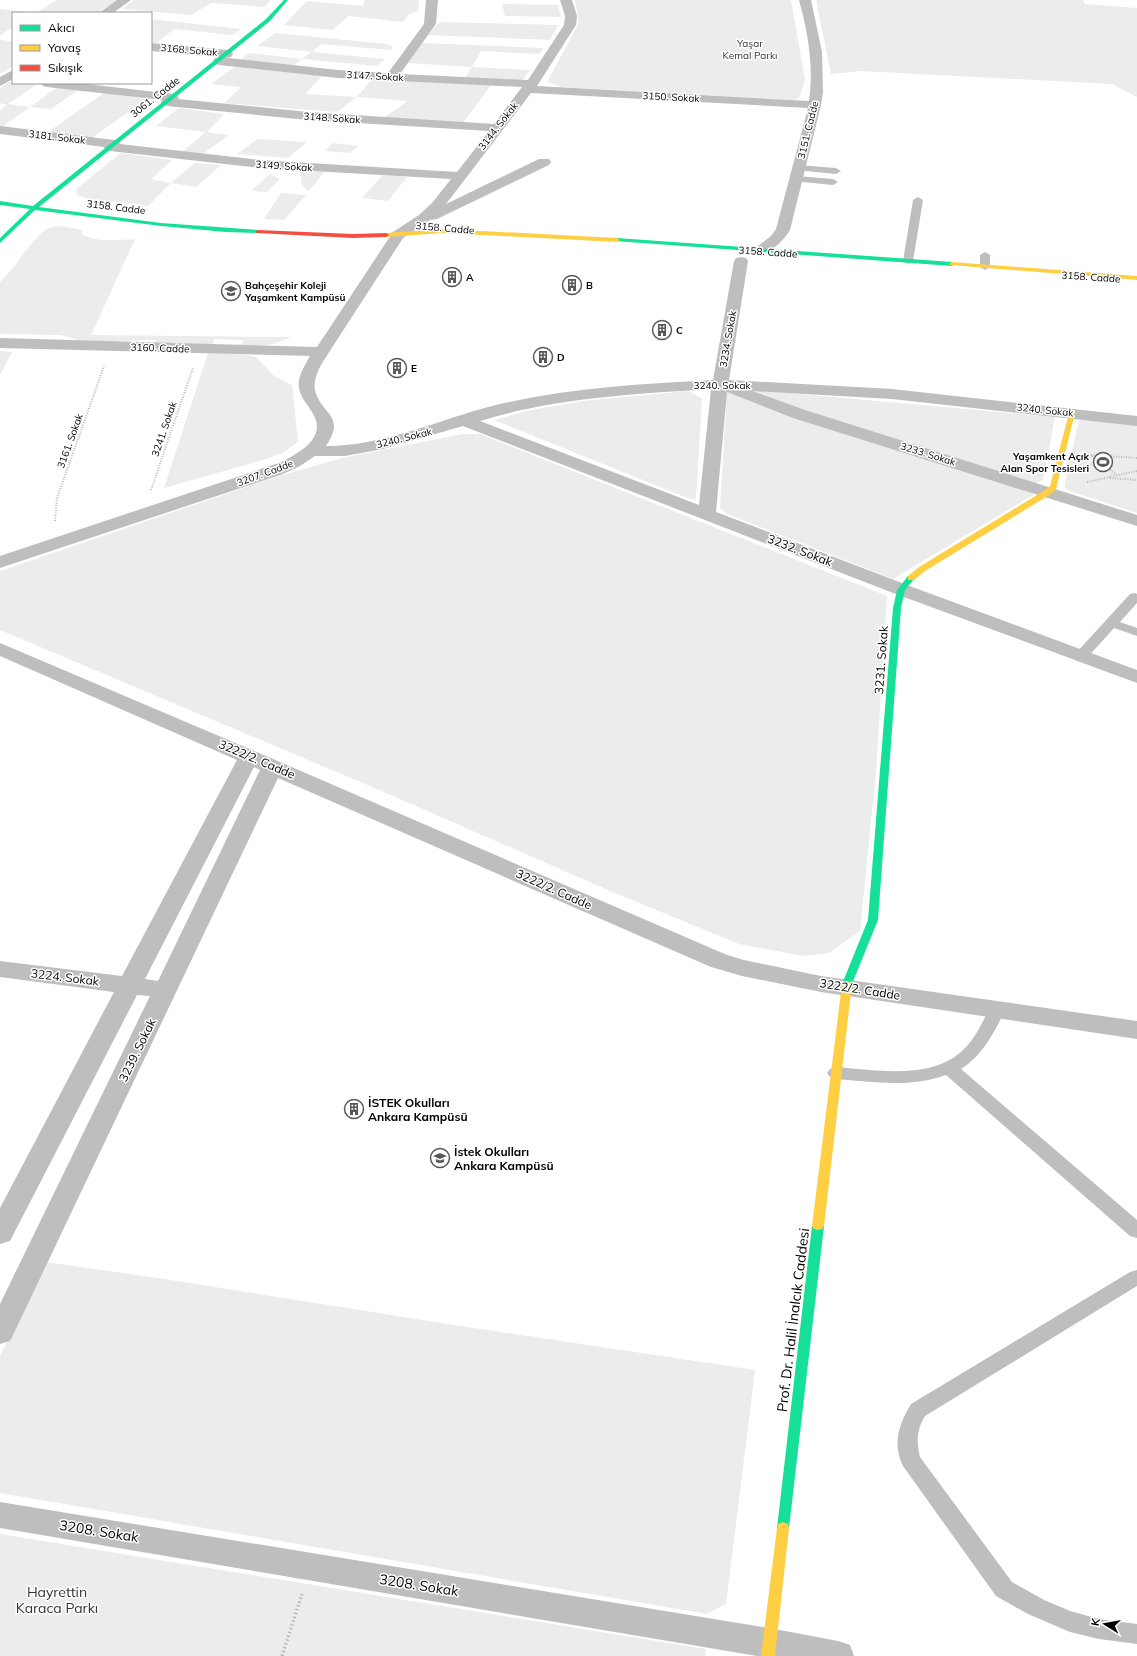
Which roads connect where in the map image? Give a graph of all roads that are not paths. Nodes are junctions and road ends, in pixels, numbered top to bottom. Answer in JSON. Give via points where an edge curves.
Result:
{"nodes":[{"id":1,"x":125,"y":0,"type":"edge"},
{"id":2,"x":286,"y":0,"type":"edge"},
{"id":3,"x":432,"y":0,"type":"edge"},
{"id":4,"x":566,"y":0,"type":"edge"},
{"id":5,"x":805,"y":0,"type":"edge"},
{"id":6,"x":107,"y":12,"type":"edge"},
{"id":7,"x":152,"y":47,"type":"edge"},
{"id":8,"x":223,"y":57,"type":"junction"},
{"id":9,"x":391,"y":77,"type":"junction"},
{"id":10,"x":54,"y":84,"type":"edge"},
{"id":11,"x":530,"y":87,"type":"junction"},
{"id":12,"x":170,"y":100,"type":"junction"},
{"id":13,"x":815,"y":105,"type":"junction"},
{"id":14,"x":497,"y":128,"type":"junction"},
{"id":15,"x":0,"y":130,"type":"edge"},
{"id":16,"x":112,"y":145,"type":"junction"},
{"id":17,"x":544,"y":162,"type":"dead end"},
{"id":18,"x":836,"y":171,"type":"dead end"},
{"id":19,"x":797,"y":174,"type":"junction"},
{"id":20,"x":460,"y":176,"type":"junction"},
{"id":21,"x":833,"y":182,"type":"dead end"},
{"id":22,"x":918,"y":200,"type":"dead end"},
{"id":23,"x":0,"y":202,"type":"edge"},
{"id":24,"x":34,"y":208,"type":"junction"},
{"id":25,"x":418,"y":222,"type":"junction"},
{"id":26,"x":398,"y":235,"type":"junction"},
{"id":27,"x":0,"y":241,"type":"edge"},
{"id":28,"x":509,"y":244,"type":"dead end"},
{"id":29,"x":761,"y":250,"type":"junction"},
{"id":30,"x":986,"y":255,"type":"dead end"},
{"id":31,"x":741,"y":261,"type":"joint"},
{"id":32,"x":908,"y":261,"type":"junction"},
{"id":33,"x":985,"y":266,"type":"junction"},
{"id":34,"x":1137,"y":278,"type":"edge"},
{"id":35,"x":0,"y":343,"type":"edge"},
{"id":36,"x":320,"y":352,"type":"junction"},
{"id":37,"x":720,"y":384,"type":"junction"},
{"id":38,"x":1072,"y":413,"type":"junction"},
{"id":39,"x":464,"y":421,"type":"junction"},
{"id":40,"x":1137,"y":421,"type":"edge"},
{"id":41,"x":312,"y":451,"type":"junction"},
{"id":42,"x":1049,"y":491,"type":"junction"},
{"id":43,"x":707,"y":514,"type":"junction"},
{"id":44,"x":1137,"y":521,"type":"edge"},
{"id":45,"x":0,"y":562,"type":"edge"},
{"id":46,"x":900,"y":589,"type":"junction"},
{"id":47,"x":1135,"y":597,"type":"dead end"},
{"id":48,"x":1111,"y":623,"type":"junction"},
{"id":49,"x":1137,"y":632,"type":"edge"},
{"id":50,"x":0,"y":649,"type":"edge"},
{"id":51,"x":1081,"y":656,"type":"junction"},
{"id":52,"x":1137,"y":677,"type":"edge"},
{"id":53,"x":249,"y":756,"type":"junction"},
{"id":54,"x":273,"y":766,"type":"junction"},
{"id":55,"x":0,"y":969,"type":"edge"},
{"id":56,"x":130,"y":985,"type":"junction"},
{"id":57,"x":846,"y":988,"type":"junction"},
{"id":58,"x":165,"y":990,"type":"junction"},
{"id":59,"x":997,"y":1010,"type":"junction"},
{"id":60,"x":1137,"y":1030,"type":"edge"},
{"id":61,"x":949,"y":1068,"type":"junction"},
{"id":62,"x":836,"y":1073,"type":"junction"},
{"id":63,"x":1137,"y":1232,"type":"edge"},
{"id":64,"x":0,"y":1234,"type":"edge"},
{"id":65,"x":1137,"y":1277,"type":"edge"},
{"id":66,"x":0,"y":1333,"type":"edge"},
{"id":67,"x":0,"y":1515,"type":"edge"},
{"id":68,"x":1137,"y":1634,"type":"edge"},
{"id":69,"x":768,"y":1650,"type":"edge"},
{"id":70,"x":838,"y":1656,"type":"edge"}],
"edges":[{"from":1,"to":6,"type":"street"},
{"from":2,"to":8,"type":"street","name":"3061. Cadde","via":[[268,20]]},
{"from":3,"to":9,"type":"street","via":[[430,24]]},
{"from":4,"to":11,"type":"street","name":"3144. Sokak","via":[[571,16],[570,25]]},
{"from":5,"to":13,"type":"street","name":"3151. Cadde","via":[[817,57]]},
{"from":7,"to":8,"type":"street","name":"3168. Sokak"},
{"from":8,"to":9,"type":"street","name":"3147. Sokak","via":[[324,73]]},
{"from":8,"to":12,"type":"street","name":"3061. Cadde"},
{"from":9,"to":11,"type":"street","name":"3147. Sokak"},
{"from":10,"to":12,"type":"street","name":"3148. Sokak"},
{"from":11,"to":13,"type":"street","name":"3150. Sokak"},
{"from":11,"to":14,"type":"street","name":"3144. Sokak"},
{"from":12,"to":14,"type":"street","name":"3148. Sokak","via":[[302,116]]},
{"from":12,"to":16,"type":"street","name":"3061. Cadde"},
{"from":13,"to":19,"type":"street","name":"3151. Cadde"},
{"from":14,"to":20,"type":"street","name":"3144. Sokak"},
{"from":15,"to":16,"type":"street","name":"3181. Sokak"},
{"from":16,"to":20,"type":"street","name":"3149. Sokak","via":[[260,164]]},
{"from":16,"to":24,"type":"street","name":"3061. Cadde"},
{"from":17,"to":25,"type":"street"},
{"from":18,"to":19,"type":"lane"},
{"from":19,"to":21,"type":"lane"},
{"from":19,"to":29,"type":"street","name":"3151. Cadde","via":[[783,230]]},
{"from":20,"to":25,"type":"street","name":"3144. Sokak","via":[[434,210]]},
{"from":22,"to":32,"type":"lane"},
{"from":23,"to":24,"type":"street","name":"3158. Cadde"},
{"from":24,"to":26,"type":"street","name":"3158. Cadde","via":[[232,231],[313,235]]},
{"from":24,"to":27,"type":"street","name":"3061. Cadde"},
{"from":25,"to":26,"type":"street","name":"3144. Sokak"},
{"from":26,"to":28,"type":"street","name":"3158. Cadde"},
{"from":26,"to":29,"type":"street","name":"3158. Cadde","via":[[489,233]]},
{"from":26,"to":36,"type":"street","name":"3207. Cadde"},
{"from":29,"to":31,"type":"street"},
{"from":29,"to":32,"type":"street","name":"3158. Cadde"},
{"from":30,"to":33,"type":"lane"},
{"from":31,"to":37,"type":"street","name":"3234. Sokak"},
{"from":32,"to":33,"type":"street","name":"3158. Cadde"},
{"from":33,"to":34,"type":"street","name":"3158. Cadde"},
{"from":35,"to":36,"type":"street","name":"3160. Cadde"},
{"from":36,"to":41,"type":"street","name":"3207. Cadde","via":[[310,373],[307,388],[326,427],[324,436]]},
{"from":37,"to":38,"type":"street","name":"3240. Sokak","via":[[892,394]]},
{"from":37,"to":39,"type":"street","name":"3240. Sokak","via":[[638,389],[550,399],[504,408]]},
{"from":37,"to":42,"type":"street","name":"3233. Sokak","via":[[799,414]]},
{"from":37,"to":43,"type":"street","name":"3234. Sokak"},
{"from":38,"to":40,"type":"street","name":"3240. Sokak"},
{"from":38,"to":42,"type":"street","via":[[1056,481]]},
{"from":39,"to":41,"type":"street","name":"3240. Sokak","via":[[425,433],[346,451]]},
{"from":39,"to":43,"type":"street","name":"3232. Sokak"},
{"from":41,"to":45,"type":"street","name":"3207. Cadde","via":[[288,466]]},
{"from":42,"to":44,"type":"street","name":"3233. Sokak"},
{"from":42,"to":46,"type":"street","via":[[922,569]]},
{"from":43,"to":46,"type":"street","name":"3232. Sokak"},
{"from":46,"to":51,"type":"street","name":"3232. Sokak"},
{"from":46,"to":57,"type":"street","name":"3231. Sokak","via":[[873,920],[870,933]]},
{"from":47,"to":48,"type":"lane"},
{"from":48,"to":49,"type":"lane"},
{"from":48,"to":51,"type":"lane"},
{"from":50,"to":53,"type":"street","name":"3222/2. Cadde"},
{"from":51,"to":52,"type":"street","name":"3232. Sokak"},
{"from":53,"to":54,"type":"street","name":"3222/2. Cadde"},
{"from":53,"to":56,"type":"street"},
{"from":54,"to":57,"type":"street","name":"3222/2. Cadde","via":[[719,961]]},
{"from":54,"to":58,"type":"street","name":"3239. Sokak"},
{"from":55,"to":56,"type":"street","name":"3224. Sokak"},
{"from":56,"to":58,"type":"street","name":"3224. Sokak"},
{"from":56,"to":64,"type":"street"},
{"from":57,"to":59,"type":"street","name":"3222/2. Cadde"},
{"from":57,"to":62,"type":"street","name":"Prof. Dr. Halil İnalcık Caddesi"},
{"from":58,"to":66,"type":"street","name":"3239. Sokak"},
{"from":59,"to":60,"type":"street","name":"3222/2. Cadde"},
{"from":59,"to":61,"type":"lane","via":[[978,1044],[966,1057]]},
{"from":61,"to":62,"type":"lane","via":[[926,1074],[898,1076]]},
{"from":61,"to":63,"type":"lane"},
{"from":62,"to":69,"type":"street","name":"Prof. Dr. Halil İnalcık Caddesi"},
{"from":65,"to":68,"type":"lane","via":[[918,1410],[911,1421],[906,1446],[910,1460],[1004,1589],[1031,1605],[1070,1622]]},
{"from":67,"to":69,"type":"street","name":"3208. Sokak","via":[[311,1567]]},
{"from":69,"to":70,"type":"street","name":"3208. Sokak"}]}
